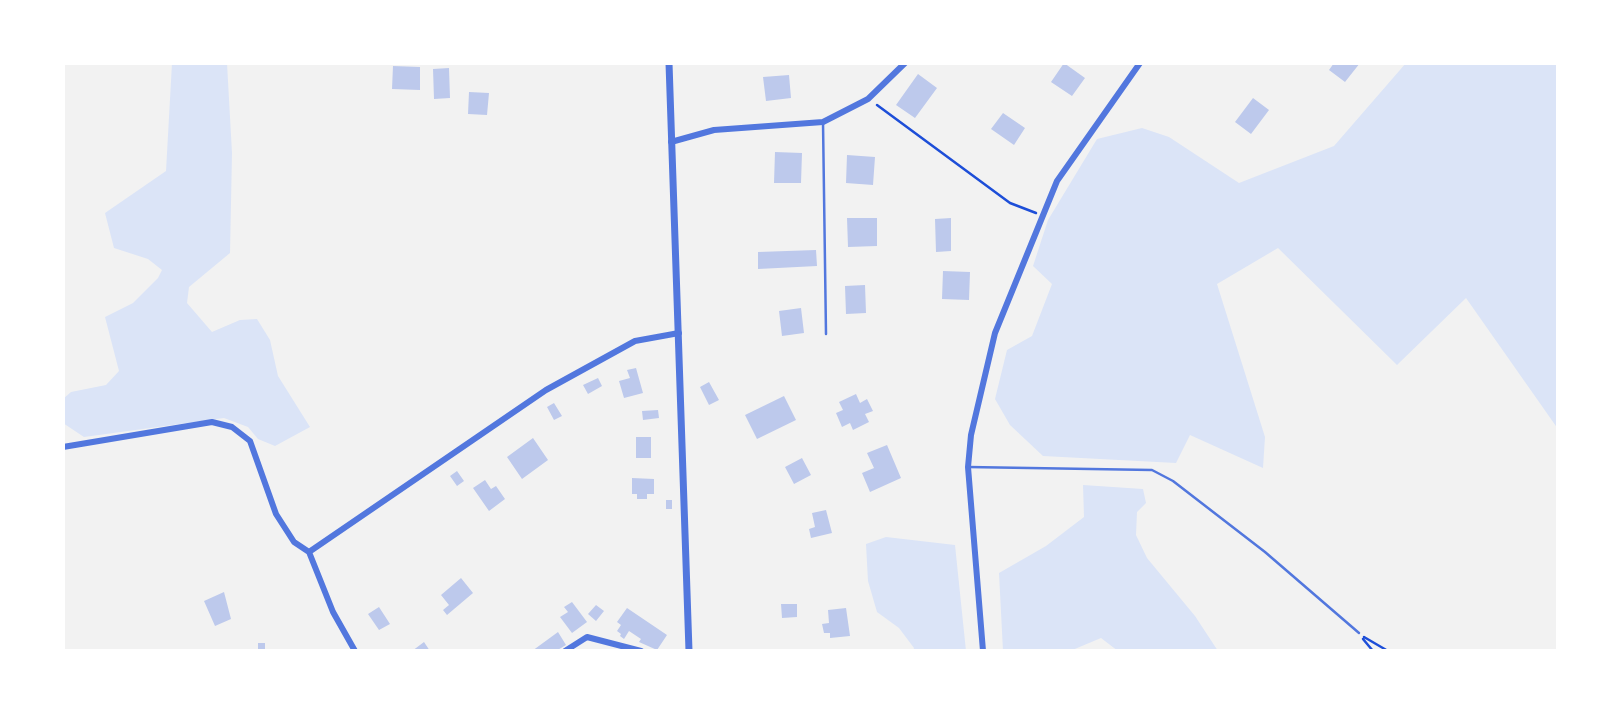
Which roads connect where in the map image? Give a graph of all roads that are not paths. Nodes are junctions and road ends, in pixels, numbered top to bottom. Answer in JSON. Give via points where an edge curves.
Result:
{"nodes":[{"id":1,"x":669,"y":63,"type":"edge"},
{"id":2,"x":905,"y":63,"type":"edge"},
{"id":3,"x":1140,"y":63,"type":"edge"},
{"id":4,"x":823,"y":122,"type":"junction"},
{"id":5,"x":671,"y":142,"type":"junction"},
{"id":6,"x":678,"y":333,"type":"junction"},
{"id":7,"x":826,"y":334,"type":"dead end"},
{"id":8,"x":63,"y":447,"type":"edge"},
{"id":9,"x":968,"y":467,"type":"junction"},
{"id":10,"x":309,"y":552,"type":"junction"},
{"id":11,"x":1359,"y":633,"type":"road end"},
{"id":12,"x":355,"y":651,"type":"edge"},
{"id":13,"x":565,"y":651,"type":"edge"},
{"id":14,"x":641,"y":651,"type":"edge"},
{"id":15,"x":689,"y":651,"type":"edge"},
{"id":16,"x":984,"y":651,"type":"edge"}],
"edges":[{"from":1,"to":5,"type":"street"},
{"from":2,"to":4,"type":"street","via":[[868,99]]},
{"from":3,"to":9,"type":"street","via":[[1063,172],[1042,216],[994,337]]},
{"from":4,"to":5,"type":"street","via":[[714,130]]},
{"from":4,"to":7,"type":"lane"},
{"from":5,"to":6,"type":"street"},
{"from":6,"to":10,"type":"street","via":[[635,341],[545,390]]},
{"from":6,"to":15,"type":"street"},
{"from":8,"to":10,"type":"street","via":[[212,422],[232,427],[250,441],[276,514],[294,542]]},
{"from":9,"to":11,"type":"lane","via":[[1152,470],[1265,552]]},
{"from":9,"to":16,"type":"street"},
{"from":10,"to":12,"type":"street","via":[[333,612]]},
{"from":13,"to":14,"type":"street","via":[[587,636]]}]}
